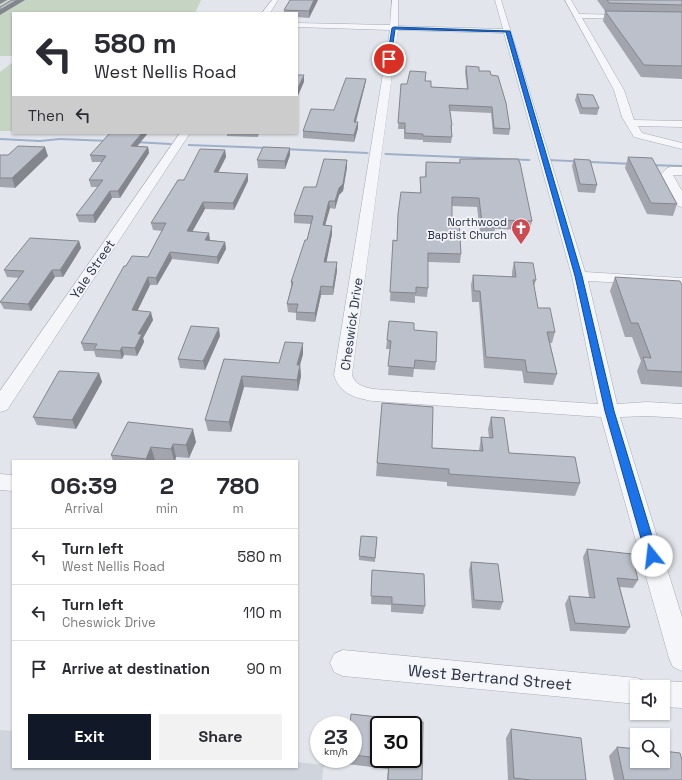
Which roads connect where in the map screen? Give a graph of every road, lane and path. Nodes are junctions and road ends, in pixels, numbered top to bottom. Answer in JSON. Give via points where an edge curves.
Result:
{"nodes":[{"id":1,"x":275,"y":0,"type":"edge"},
{"id":2,"x":395,"y":0,"type":"edge"},
{"id":3,"x":498,"y":0,"type":"edge"},
{"id":4,"x":568,"y":0,"type":"edge"},
{"id":5,"x":267,"y":12,"type":"edge"},
{"id":6,"x":577,"y":16,"type":"junction"},
{"id":7,"x":637,"y":17,"type":"edge"},
{"id":8,"x":298,"y":25,"type":"edge"},
{"id":9,"x":394,"y":28,"type":"junction"},
{"id":10,"x":508,"y":31,"type":"junction"},
{"id":11,"x":630,"y":123,"type":"junction"},
{"id":12,"x":682,"y":124,"type":"edge"},
{"id":13,"x":184,"y":134,"type":"edge"},
{"id":14,"x":682,"y":146,"type":"edge"},
{"id":15,"x":682,"y":171,"type":"edge"},
{"id":16,"x":682,"y":203,"type":"edge"},
{"id":17,"x":579,"y":276,"type":"junction"},
{"id":18,"x":682,"y":282,"type":"edge"},
{"id":19,"x":0,"y":405,"type":"edge"},
{"id":20,"x":609,"y":411,"type":"junction"},
{"id":21,"x":682,"y":411,"type":"edge"},
{"id":22,"x":0,"y":482,"type":"edge"},
{"id":23,"x":12,"y":483,"type":"edge"},
{"id":24,"x":682,"y":658,"type":"edge"},
{"id":25,"x":343,"y":663,"type":"dead end"},
{"id":26,"x":630,"y":690,"type":"edge"},
{"id":27,"x":670,"y":694,"type":"edge"},
{"id":28,"x":682,"y":695,"type":"edge"}],
"edges":[{"from":1,"to":5,"type":"street"},
{"from":2,"to":9,"type":"street","name":"Cheswick Drive"},
{"from":3,"to":10,"type":"street"},
{"from":4,"to":6,"type":"street"},
{"from":6,"to":7,"type":"street"},
{"from":6,"to":11,"type":"street","via":[[619,90]]},
{"from":8,"to":9,"type":"street"},
{"from":9,"to":10,"type":"street"},
{"from":9,"to":20,"type":"street","name":"Cheswick Drive","via":[[343,375],[346,384],[355,391],[373,395]]},
{"from":10,"to":17,"type":"street"},
{"from":11,"to":12,"type":"street"},
{"from":11,"to":14,"type":"street","via":[[638,135]]},
{"from":13,"to":19,"type":"street","name":"Yale Street"},
{"from":15,"to":16,"type":"street","via":[[670,171],[667,174]]},
{"from":17,"to":18,"type":"street"},
{"from":17,"to":20,"type":"street"},
{"from":20,"to":21,"type":"street","name":"Cheswick Drive"},
{"from":20,"to":24,"type":"street"},
{"from":22,"to":23,"type":"street"},
{"from":25,"to":26,"type":"street","name":"West Bertrand Street"},
{"from":27,"to":28,"type":"street"}]}
